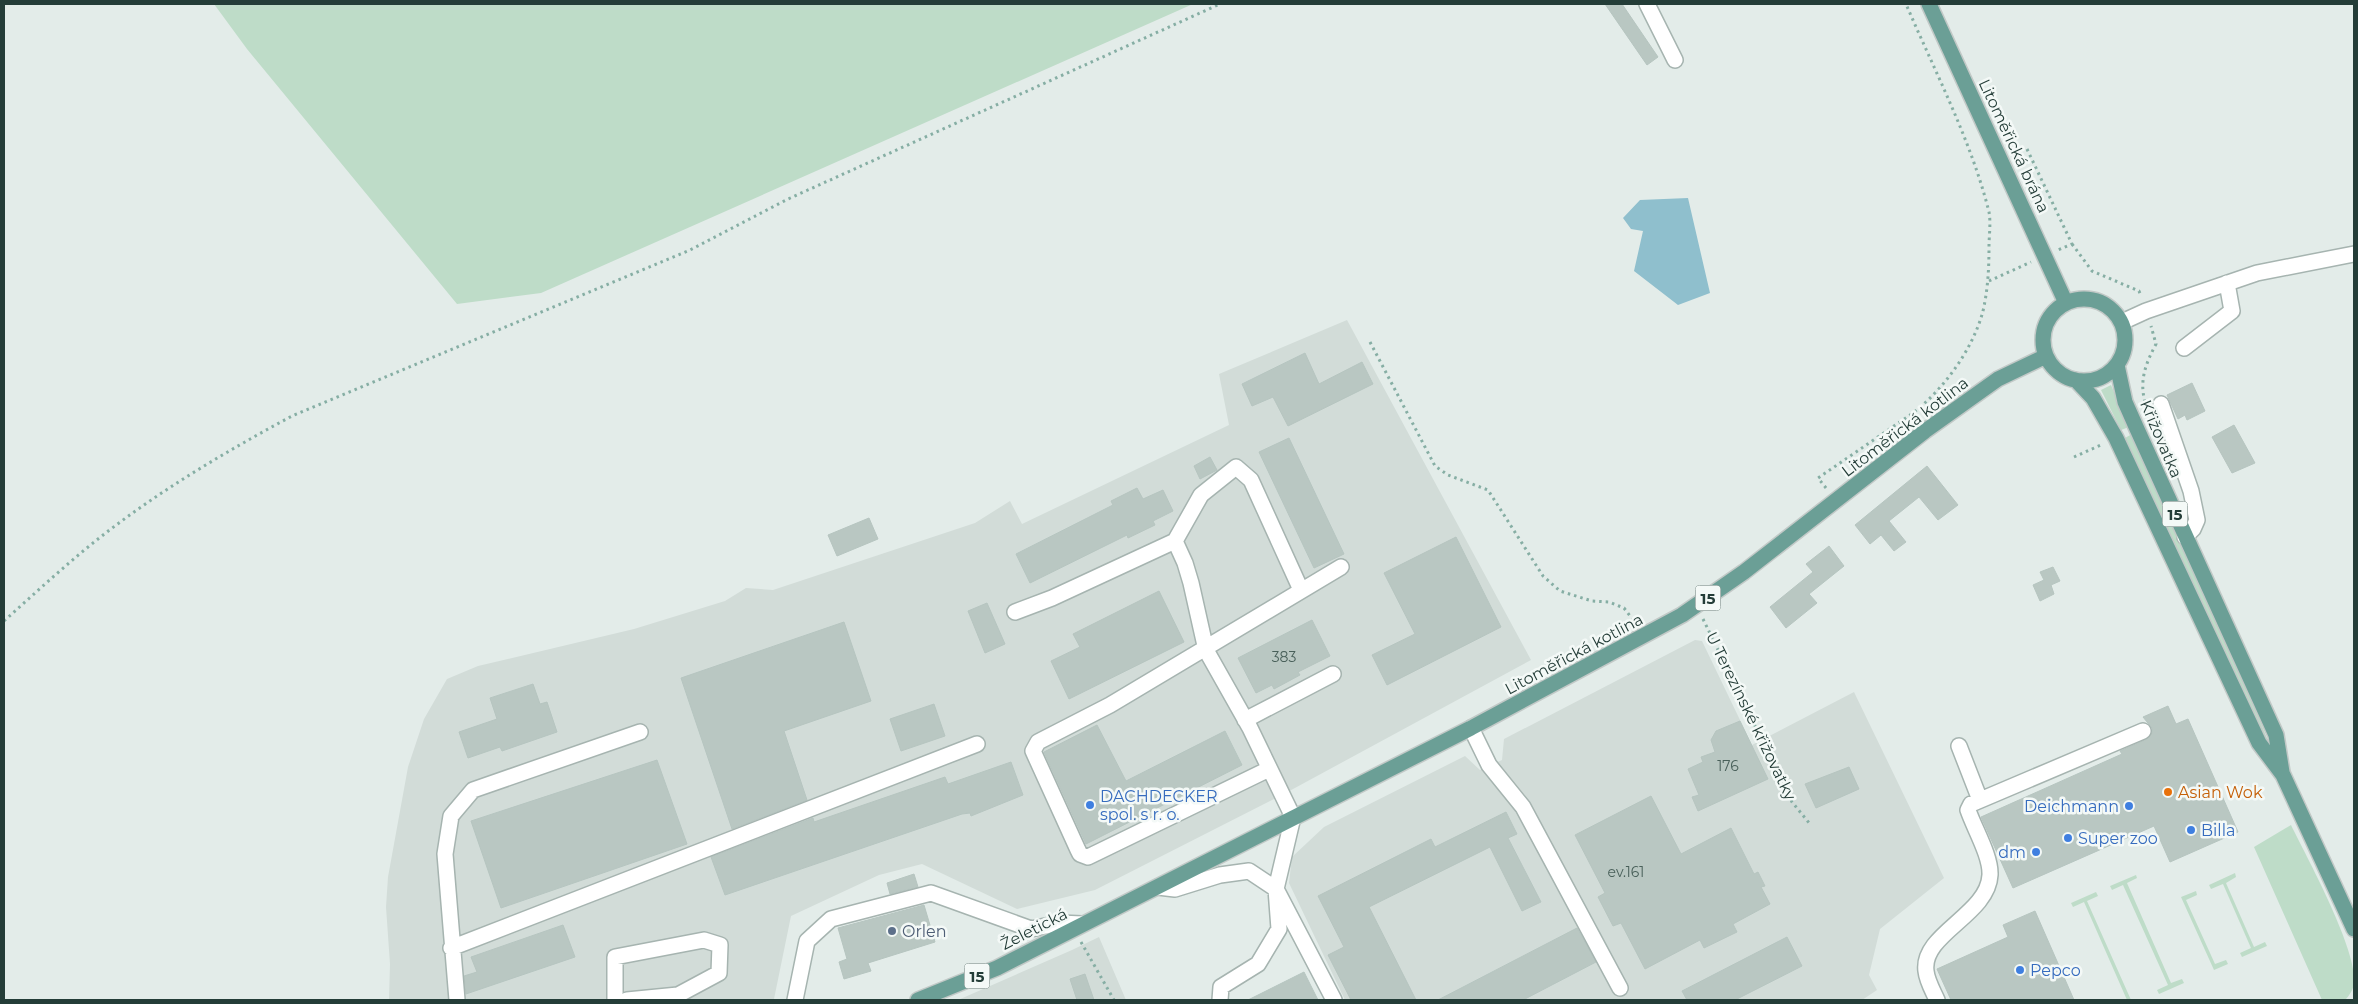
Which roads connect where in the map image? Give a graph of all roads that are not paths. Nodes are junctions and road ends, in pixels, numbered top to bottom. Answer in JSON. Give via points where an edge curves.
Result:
{"nodes":[{"id":1,"x":1647,"y":4,"type":"edge"},
{"id":2,"x":1929,"y":4,"type":"edge"},
{"id":3,"x":1675,"y":60,"type":"dead end"},
{"id":4,"x":2354,"y":254,"type":"edge"},
{"id":5,"x":2227,"y":282,"type":"junction"},
{"id":6,"x":2066,"y":303,"type":"junction"},
{"id":7,"x":2122,"y":322,"type":"junction"},
{"id":8,"x":2184,"y":348,"type":"dead end"},
{"id":9,"x":2046,"y":356,"type":"junction"},
{"id":10,"x":2117,"y":365,"type":"junction"},
{"id":11,"x":2076,"y":380,"type":"junction"},
{"id":12,"x":2161,"y":404,"type":"dead end"},
{"id":13,"x":2185,"y":537,"type":"junction"},
{"id":14,"x":1174,"y":541,"type":"junction"},
{"id":15,"x":1341,"y":567,"type":"dead end"},
{"id":16,"x":1301,"y":590,"type":"junction"},
{"id":17,"x":1015,"y":612,"type":"dead end"},
{"id":18,"x":1206,"y":650,"type":"junction"},
{"id":19,"x":1333,"y":674,"type":"dead end"},
{"id":20,"x":1245,"y":720,"type":"junction"},
{"id":21,"x":1470,"y":728,"type":"junction"},
{"id":22,"x":2143,"y":730,"type":"dead end"},
{"id":23,"x":640,"y":732,"type":"dead end"},
{"id":24,"x":977,"y":744,"type":"dead end"},
{"id":25,"x":1958,"y":746,"type":"dead end"},
{"id":26,"x":1269,"y":769,"type":"junction"},
{"id":27,"x":2283,"y":775,"type":"junction"},
{"id":28,"x":1980,"y":800,"type":"junction"},
{"id":29,"x":1293,"y":817,"type":"junction"},
{"id":30,"x":1158,"y":887,"type":"junction"},
{"id":31,"x":1276,"y":889,"type":"junction"},
{"id":32,"x":1078,"y":927,"type":"junction"},
{"id":33,"x":2354,"y":929,"type":"edge"},
{"id":34,"x":451,"y":948,"type":"junction"},
{"id":35,"x":1620,"y":988,"type":"dead end"},
{"id":36,"x":457,"y":1000,"type":"edge"},
{"id":37,"x":614,"y":1000,"type":"edge"},
{"id":38,"x":627,"y":1000,"type":"edge"},
{"id":39,"x":795,"y":1000,"type":"edge"},
{"id":40,"x":918,"y":1000,"type":"edge"},
{"id":41,"x":1220,"y":1000,"type":"edge"},
{"id":42,"x":1334,"y":1000,"type":"edge"},
{"id":43,"x":1937,"y":1000,"type":"edge"}],
"edges":[{"from":1,"to":3,"type":"street"},
{"from":2,"to":6,"type":"main road","name":"Litoměřická brána"},
{"from":4,"to":5,"type":"street"},
{"from":5,"to":7,"type":"street"},
{"from":5,"to":8,"type":"street","via":[[2232,310]]},
{"from":6,"to":7,"type":"main road","via":[[2091,299],[2104,303]]},
{"from":6,"to":9,"type":"main road","via":[[2052,315],[2044,331]]},
{"from":7,"to":10,"type":"main road","via":[[2125,344]]},
{"from":9,"to":11,"type":"main road","number":"15","via":[[2054,367]]},
{"from":9,"to":21,"type":"main road","name":"Litoměřická kotlina","number":"15","via":[[1998,379],[1925,431],[1697,606]]},
{"from":10,"to":11,"type":"main road","via":[[2099,378]]},
{"from":10,"to":13,"type":"main road","name":"Křižovatka","number":"15","via":[[2125,402]]},
{"from":11,"to":27,"type":"main road","number":"15","via":[[2093,398],[2116,438],[2259,743]]},
{"from":12,"to":13,"type":"street","via":[[2198,520]]},
{"from":13,"to":27,"type":"main road","name":"Křižovatka","number":"15","via":[[2276,735]]},
{"from":14,"to":16,"type":"street","via":[[1201,495],[1236,467],[1251,480]]},
{"from":14,"to":17,"type":"street"},
{"from":14,"to":18,"type":"street","via":[[1186,563]]},
{"from":15,"to":16,"type":"street"},
{"from":16,"to":18,"type":"street"},
{"from":18,"to":20,"type":"street"},
{"from":18,"to":26,"type":"street","via":[[1033,747],[1078,850],[1084,856],[1094,855]]},
{"from":19,"to":20,"type":"street"},
{"from":20,"to":26,"type":"street"},
{"from":21,"to":29,"type":"main road","name":"Litoměřická kotlina","number":"15"},
{"from":21,"to":35,"type":"street","via":[[1490,765],[1522,807]]},
{"from":22,"to":28,"type":"street"},
{"from":23,"to":34,"type":"street","via":[[473,790],[451,816],[445,854]]},
{"from":24,"to":34,"type":"street"},
{"from":25,"to":28,"type":"street"},
{"from":26,"to":29,"type":"street"},
{"from":27,"to":33,"type":"main road","number":"15"},
{"from":28,"to":43,"type":"street","via":[[1971,804],[1968,810],[1989,863],[1989,887],[1983,898],[1930,950],[1926,971]]},
{"from":29,"to":30,"type":"main road","name":"Litoměřická kotlina","number":"15"},
{"from":29,"to":31,"type":"street"},
{"from":30,"to":31,"type":"street","via":[[1175,889],[1220,875],[1248,871]]},
{"from":30,"to":32,"type":"main road","name":"Litoměřická kotlina","number":"15"},
{"from":31,"to":41,"type":"street","via":[[1278,928],[1258,964],[1221,987]]},
{"from":31,"to":42,"type":"street"},
{"from":32,"to":39,"type":"street","via":[[1060,923],[1031,929],[931,893],[849,914],[831,919],[807,941]]},
{"from":32,"to":40,"type":"main road","name":"Želetická","number":"15","via":[[997,968]]},
{"from":34,"to":36,"type":"street"},
{"from":37,"to":38,"type":"street","via":[[615,957],[704,940],[720,945],[719,973],[678,996]]}]}
